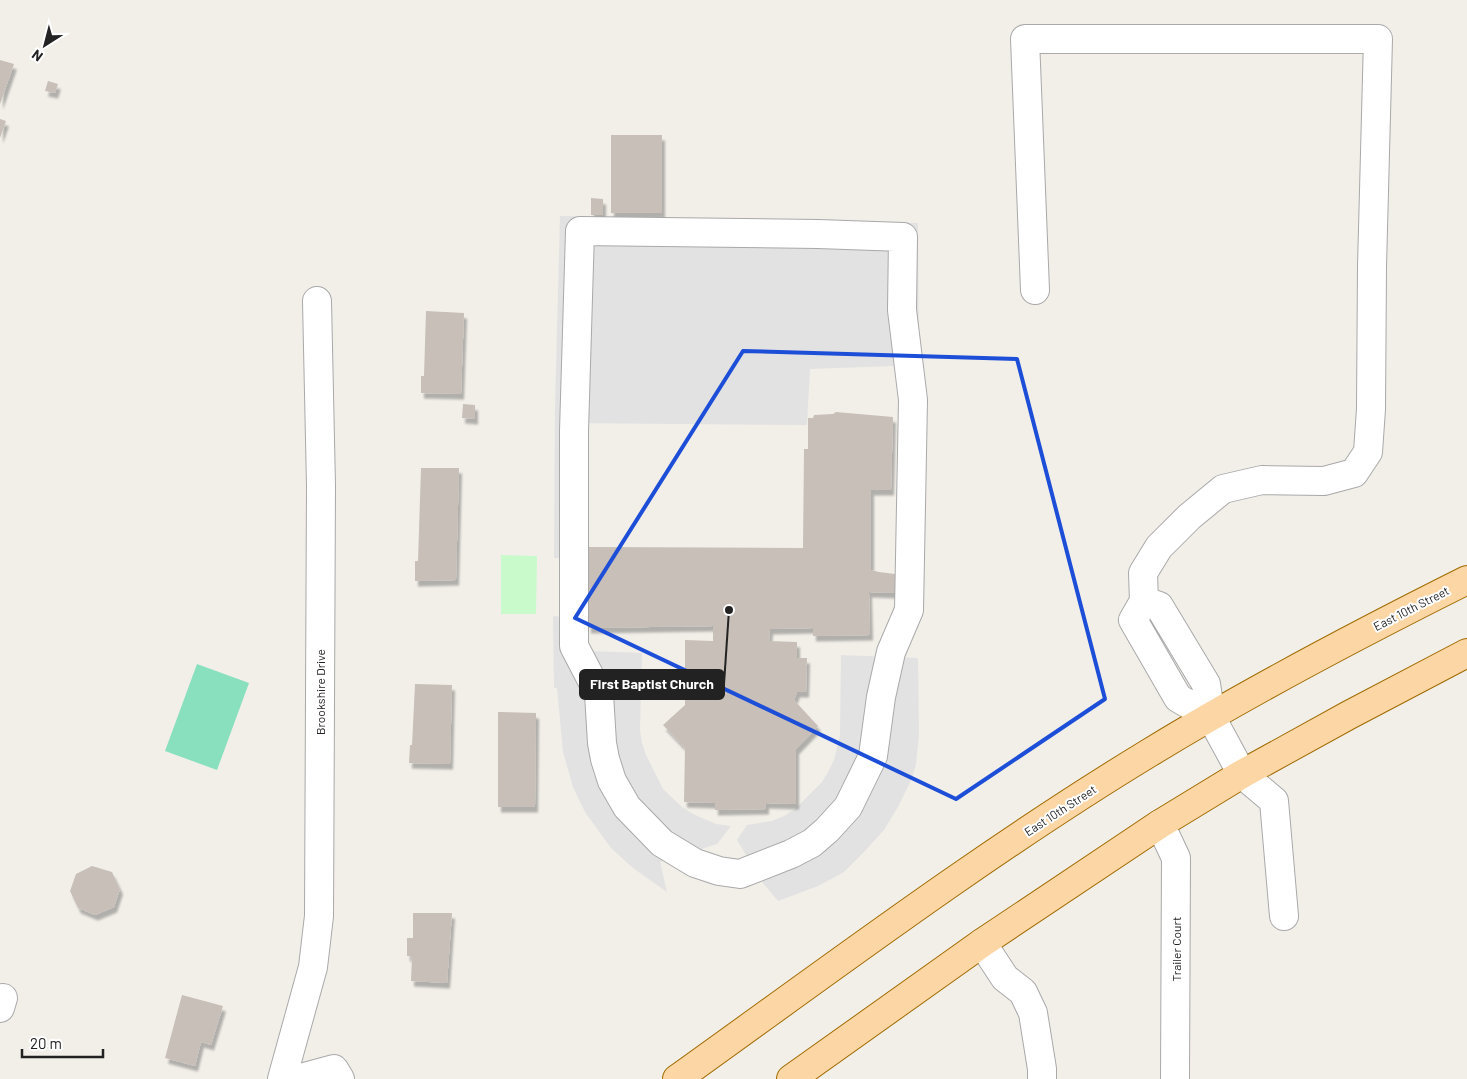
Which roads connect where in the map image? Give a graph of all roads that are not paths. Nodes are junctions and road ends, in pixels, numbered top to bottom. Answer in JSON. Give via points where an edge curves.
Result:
{"nodes":[{"id":1,"x":1035,"y":290,"type":"dead end"},
{"id":2,"x":317,"y":301,"type":"dead end"},
{"id":3,"x":574,"y":431,"type":"joint"},
{"id":4,"x":1467,"y":580,"type":"edge"},
{"id":5,"x":1467,"y":653,"type":"edge"},
{"id":6,"x":1211,"y":717,"type":"junction"},
{"id":7,"x":1242,"y":774,"type":"junction"},
{"id":8,"x":1160,"y":824,"type":"junction"},
{"id":9,"x":1284,"y":916,"type":"dead end"},
{"id":10,"x":982,"y":943,"type":"junction"},
{"id":11,"x":282,"y":1079,"type":"edge"},
{"id":12,"x":297,"y":1079,"type":"edge"},
{"id":13,"x":340,"y":1079,"type":"edge"},
{"id":14,"x":677,"y":1079,"type":"edge"},
{"id":15,"x":791,"y":1079,"type":"edge"},
{"id":16,"x":1042,"y":1079,"type":"edge"},
{"id":17,"x":1176,"y":1079,"type":"edge"}],
"edges":[{"from":1,"to":6,"type":"street","via":[[1025,39],[1378,39],[1368,452],[1354,473],[1324,481],[1262,480],[1223,489],[1159,547],[1143,573],[1144,601],[1159,606],[1206,684]]},
{"from":2,"to":11,"type":"street","name":"Brookshire Drive","via":[[321,486],[319,916],[314,967]]},
{"from":3,"to":3,"type":"street","via":[[574,646],[598,694],[605,759],[626,807],[662,843],[695,863],[719,871],[740,874],[812,843],[848,806],[873,756],[891,652],[909,610],[913,400],[902,310],[903,237],[580,231]]},
{"from":4,"to":6,"type":"main road","name":"East 10th Street","via":[[1265,685]]},
{"from":5,"to":7,"type":"main road"},
{"from":6,"to":7,"type":"street"},
{"from":6,"to":14,"type":"main road","name":"East 10th Street","via":[[1148,754],[958,878]]},
{"from":7,"to":8,"type":"main road"},
{"from":7,"to":9,"type":"street","via":[[1274,801]]},
{"from":8,"to":10,"type":"main road"},
{"from":8,"to":17,"type":"street","name":"Trailer Court","via":[[1176,858]]},
{"from":10,"to":15,"type":"main road"},
{"from":10,"to":16,"type":"street","via":[[1005,978],[1023,992],[1034,1012]]},
{"from":12,"to":13,"type":"street","via":[[334,1070]]}]}
